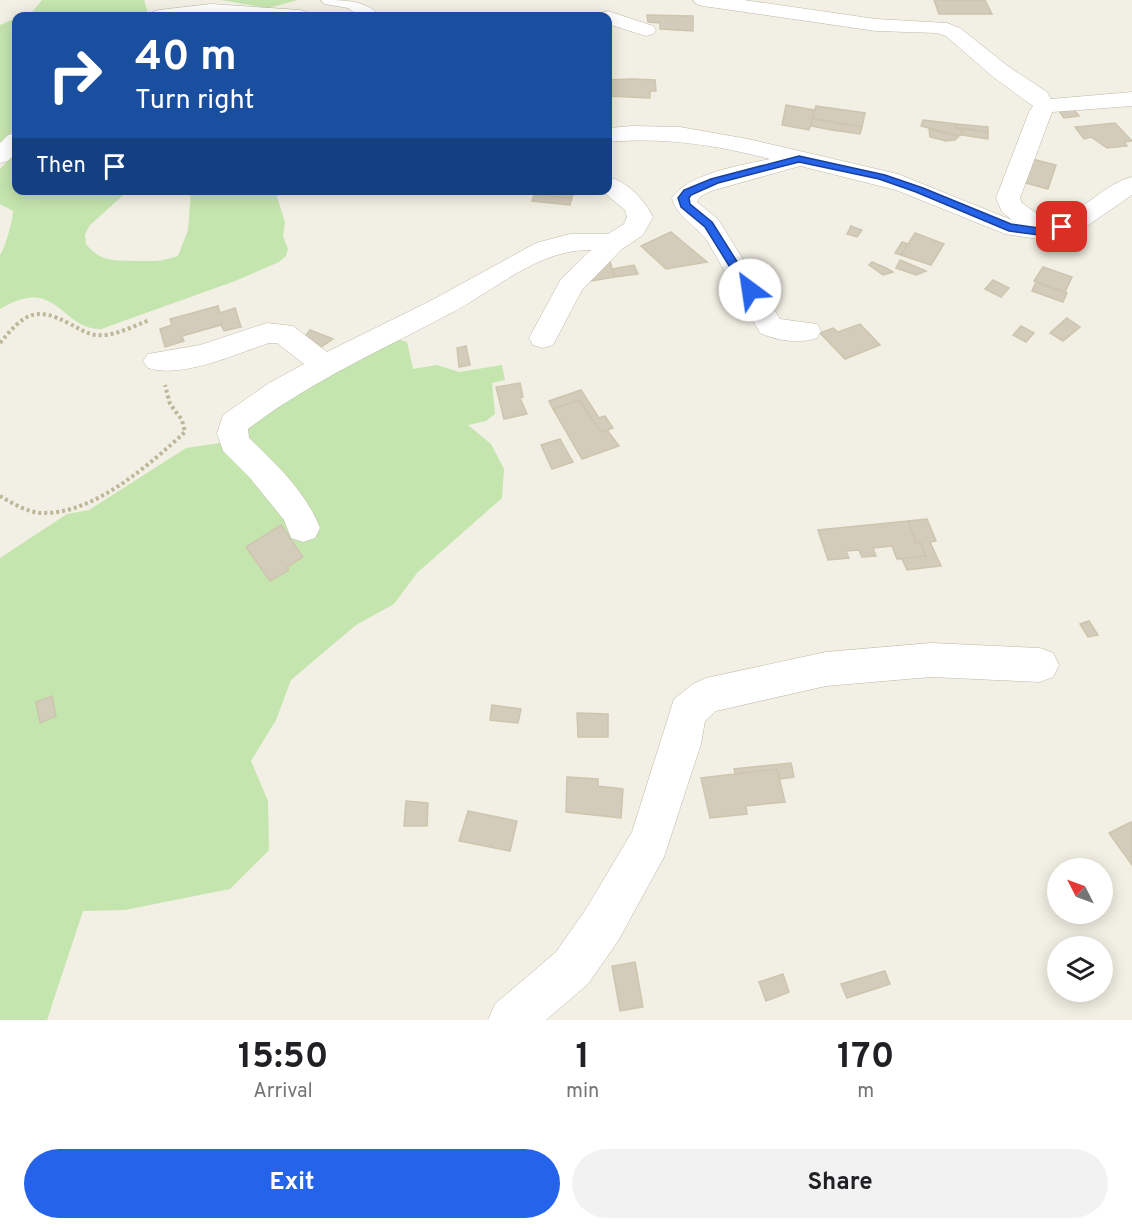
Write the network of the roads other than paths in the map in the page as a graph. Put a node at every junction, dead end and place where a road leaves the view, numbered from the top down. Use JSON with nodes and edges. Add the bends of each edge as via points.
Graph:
{"nodes":[{"id":1,"x":328,"y":0,"type":"edge"},
{"id":2,"x":619,"y":0,"type":"edge"},
{"id":3,"x":703,"y":0,"type":"edge"},
{"id":4,"x":194,"y":12,"type":"edge"},
{"id":5,"x":241,"y":12,"type":"edge"},
{"id":6,"x":311,"y":12,"type":"edge"},
{"id":7,"x":368,"y":12,"type":"edge"},
{"id":8,"x":603,"y":12,"type":"edge"},
{"id":9,"x":612,"y":19,"type":"edge"},
{"id":10,"x":646,"y":30,"type":"dead end"},
{"id":11,"x":1132,"y":99,"type":"edge"},
{"id":12,"x":1045,"y":106,"type":"junction"},
{"id":13,"x":618,"y":134,"type":"edge"},
{"id":14,"x":12,"y":144,"type":"edge"},
{"id":15,"x":0,"y":156,"type":"edge"},
{"id":16,"x":799,"y":159,"type":"junction"},
{"id":17,"x":1132,"y":184,"type":"edge"},
{"id":18,"x":612,"y":187,"type":"edge"},
{"id":19,"x":1047,"y":232,"type":"junction"},
{"id":20,"x":613,"y":243,"type":"junction"},
{"id":21,"x":807,"y":332,"type":"dead end"},
{"id":22,"x":543,"y":338,"type":"dead end"},
{"id":23,"x":158,"y":361,"type":"road end"},
{"id":24,"x":324,"y":366,"type":"junction"},
{"id":25,"x":303,"y":528,"type":"dead end"},
{"id":26,"x":1040,"y":665,"type":"dead end"},
{"id":27,"x":511,"y":1020,"type":"edge"}],
"edges":[{"from":1,"to":6,"type":"street","via":[[314,5]]},
{"from":1,"to":7,"type":"street","via":[[355,4]]},
{"from":2,"to":8,"type":"street","via":[[603,7]]},
{"from":3,"to":12,"type":"street","via":[[876,25],[940,27],[953,32],[1000,72],[1039,97]]},
{"from":4,"to":5,"type":"street"},
{"from":9,"to":10,"type":"street"},
{"from":11,"to":12,"type":"street"},
{"from":12,"to":19,"type":"street","via":[[1032,127],[1008,198],[1022,217]]},
{"from":13,"to":16,"type":"street","via":[[678,132]]},
{"from":14,"to":15,"type":"street"},
{"from":16,"to":19,"type":"street","via":[[882,177],[1009,227]]},
{"from":16,"to":21,"type":"street","via":[[715,181],[684,198],[685,205],[709,225],[720,241],[770,326],[781,331]]},
{"from":17,"to":19,"type":"street","via":[[1077,221]]},
{"from":18,"to":20,"type":"street","via":[[636,207],[640,217],[634,229]]},
{"from":20,"to":22,"type":"street","via":[[571,285]]},
{"from":20,"to":24,"type":"street","via":[[574,242],[546,249]]},
{"from":23,"to":24,"type":"street","via":[[202,355],[267,333],[283,333]]},
{"from":24,"to":25,"type":"street","via":[[255,407],[234,423],[232,434],[234,443],[298,514]]},
{"from":26,"to":27,"type":"street","via":[[931,660],[826,669],[706,696],[688,712],[649,842],[602,926],[572,968]]}]}
